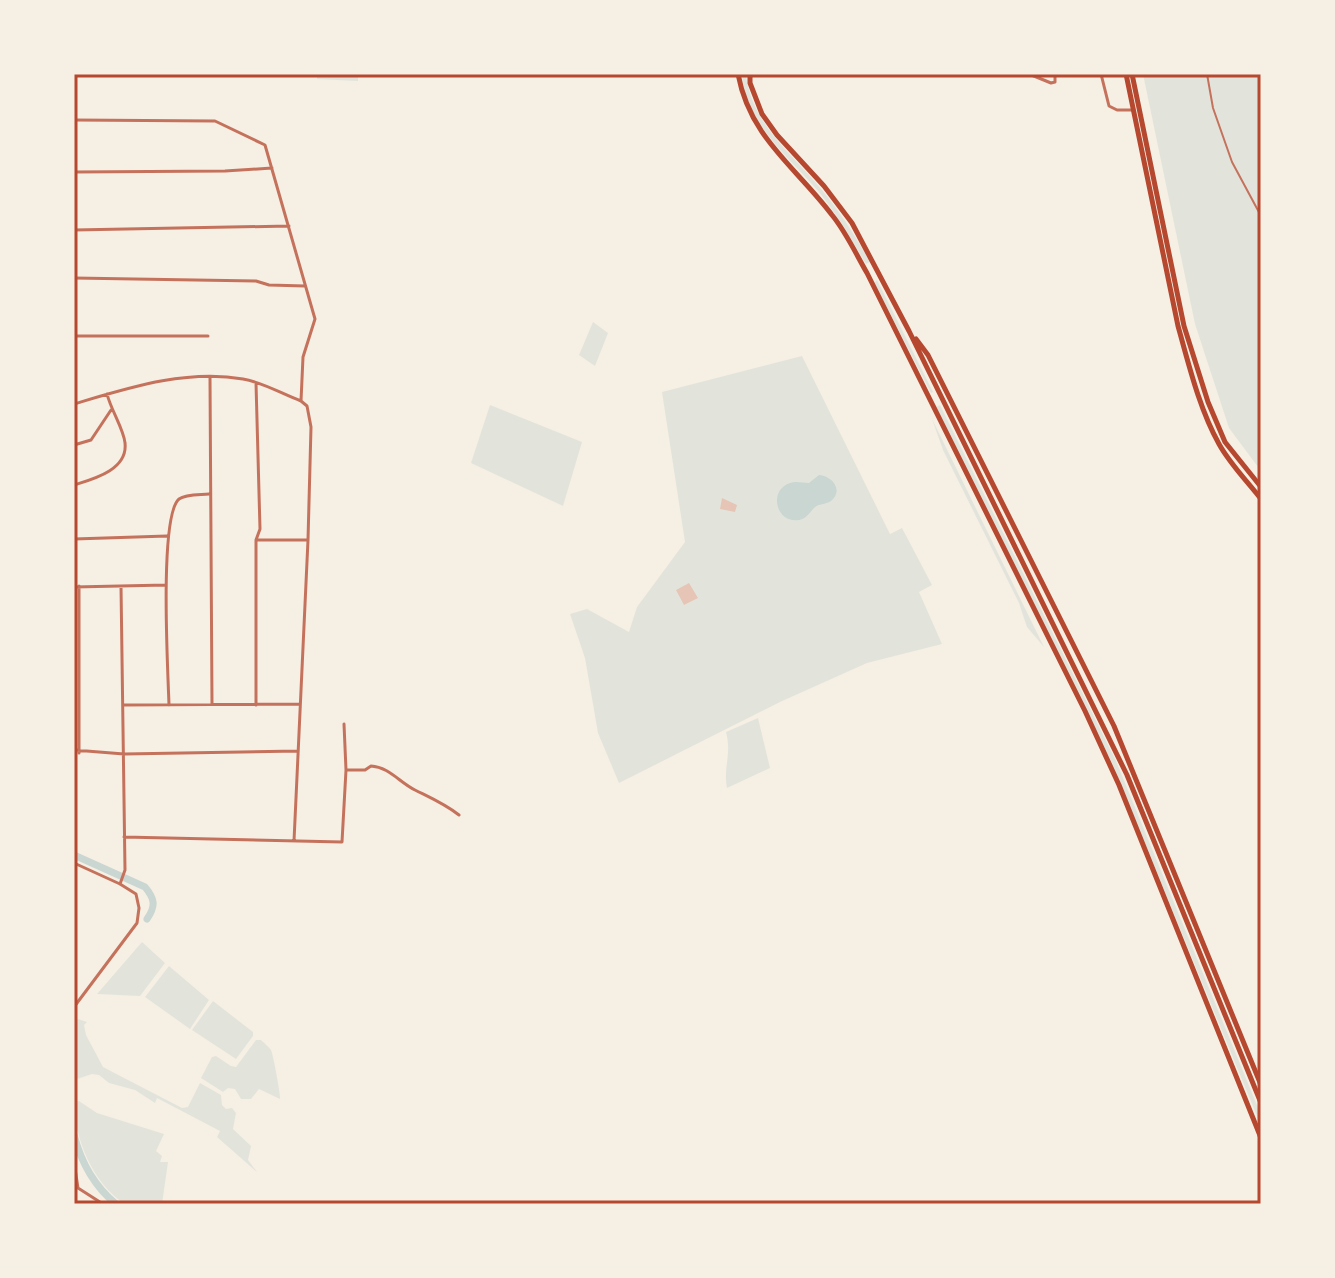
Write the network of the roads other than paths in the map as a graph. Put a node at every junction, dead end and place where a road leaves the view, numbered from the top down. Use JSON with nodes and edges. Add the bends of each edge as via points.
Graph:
{"nodes":[{"id":1,"x":738,"y":74,"type":"edge"},
{"id":2,"x":750,"y":74,"type":"edge"},
{"id":3,"x":1029,"y":74,"type":"edge"},
{"id":4,"x":1055,"y":74,"type":"edge"},
{"id":5,"x":1101,"y":74,"type":"edge"},
{"id":6,"x":1126,"y":74,"type":"edge"},
{"id":7,"x":1132,"y":74,"type":"edge"},
{"id":8,"x":1207,"y":74,"type":"edge"},
{"id":9,"x":1133,"y":110,"type":"junction"},
{"id":10,"x":74,"y":120,"type":"edge"},
{"id":11,"x":272,"y":168,"type":"junction"},
{"id":12,"x":74,"y":172,"type":"edge"},
{"id":13,"x":1261,"y":216,"type":"edge"},
{"id":14,"x":289,"y":226,"type":"junction"},
{"id":15,"x":74,"y":230,"type":"edge"},
{"id":16,"x":877,"y":267,"type":"junction"},
{"id":17,"x":867,"y":273,"type":"junction"},
{"id":18,"x":74,"y":278,"type":"edge"},
{"id":19,"x":305,"y":286,"type":"junction"},
{"id":20,"x":909,"y":331,"type":"junction"},
{"id":21,"x":74,"y":336,"type":"edge"},
{"id":22,"x":208,"y":336,"type":"dead end"},
{"id":23,"x":210,"y":378,"type":"junction"},
{"id":24,"x":256,"y":383,"type":"junction"},
{"id":25,"x":107,"y":394,"type":"junction"},
{"id":26,"x":943,"y":400,"type":"junction"},
{"id":27,"x":301,"y":401,"type":"junction"},
{"id":28,"x":74,"y":404,"type":"edge"},
{"id":29,"x":933,"y":405,"type":"junction"},
{"id":30,"x":111,"y":410,"type":"junction"},
{"id":31,"x":74,"y":445,"type":"edge"},
{"id":32,"x":74,"y":485,"type":"edge"},
{"id":33,"x":1261,"y":487,"type":"edge"},
{"id":34,"x":209,"y":494,"type":"junction"},
{"id":35,"x":1261,"y":499,"type":"edge"},
{"id":36,"x":167,"y":536,"type":"junction"},
{"id":37,"x":74,"y":539,"type":"edge"},
{"id":38,"x":256,"y":540,"type":"junction"},
{"id":39,"x":308,"y":540,"type":"junction"},
{"id":40,"x":167,"y":585,"type":"junction"},
{"id":41,"x":77,"y":586,"type":"edge"},
{"id":42,"x":121,"y":586,"type":"junction"},
{"id":43,"x":212,"y":704,"type":"junction"},
{"id":44,"x":300,"y":704,"type":"junction"},
{"id":45,"x":124,"y":705,"type":"junction"},
{"id":46,"x":169,"y":705,"type":"junction"},
{"id":47,"x":256,"y":705,"type":"junction"},
{"id":48,"x":344,"y":724,"type":"dead end"},
{"id":49,"x":299,"y":751,"type":"junction"},
{"id":50,"x":76,"y":752,"type":"edge"},
{"id":51,"x":124,"y":754,"type":"junction"},
{"id":52,"x":346,"y":770,"type":"junction"},
{"id":53,"x":459,"y":815,"type":"dead end"},
{"id":54,"x":124,"y":837,"type":"junction"},
{"id":55,"x":294,"y":841,"type":"junction"},
{"id":56,"x":74,"y":863,"type":"edge"},
{"id":57,"x":120,"y":884,"type":"junction"},
{"id":58,"x":74,"y":1007,"type":"edge"},
{"id":59,"x":1261,"y":1085,"type":"edge"},
{"id":60,"x":1261,"y":1103,"type":"edge"},
{"id":61,"x":1261,"y":1138,"type":"edge"},
{"id":62,"x":74,"y":1162,"type":"edge"},
{"id":63,"x":76,"y":1188,"type":"edge"},
{"id":64,"x":103,"y":1204,"type":"edge"}],
"edges":[{"from":1,"to":17,"type":"main road","via":[[746,106],[762,136],[835,217]]},
{"from":2,"to":16,"type":"main road","via":[[762,114],[839,204]]},
{"from":3,"to":4,"type":"street","via":[[1051,83]]},
{"from":5,"to":9,"type":"street","via":[[1109,106]]},
{"from":6,"to":9,"type":"main road"},
{"from":7,"to":33,"type":"main road","via":[[1184,326],[1225,442]]},
{"from":8,"to":13,"type":"street","via":[[1232,162]]},
{"from":9,"to":35,"type":"main road","via":[[1189,367],[1219,444]]},
{"from":10,"to":11,"type":"street","via":[[215,121],[265,145]]},
{"from":11,"to":12,"type":"street"},
{"from":11,"to":14,"type":"street"},
{"from":14,"to":15,"type":"street"},
{"from":14,"to":19,"type":"street"},
{"from":16,"to":17,"type":"main road"},
{"from":16,"to":20,"type":"main road"},
{"from":17,"to":29,"type":"main road"},
{"from":18,"to":19,"type":"street"},
{"from":19,"to":27,"type":"street","via":[[315,325],[303,357]]},
{"from":20,"to":26,"type":"main road"},
{"from":20,"to":59,"type":"main road","via":[[928,355],[1114,726]]},
{"from":21,"to":22,"type":"street"},
{"from":23,"to":24,"type":"street"},
{"from":23,"to":25,"type":"street","via":[[145,383]]},
{"from":23,"to":34,"type":"street"},
{"from":24,"to":27,"type":"street"},
{"from":24,"to":38,"type":"street"},
{"from":25,"to":28,"type":"street"},
{"from":25,"to":30,"type":"street"},
{"from":26,"to":29,"type":"main road"},
{"from":26,"to":60,"type":"main road","via":[[1127,775]]},
{"from":27,"to":39,"type":"street","via":[[311,427]]},
{"from":29,"to":61,"type":"main road","via":[[1119,785]]},
{"from":30,"to":31,"type":"street","via":[[91,440]]},
{"from":30,"to":32,"type":"street","via":[[125,442],[124,453],[102,476]]},
{"from":34,"to":36,"type":"street","via":[[176,502]]},
{"from":34,"to":43,"type":"street"},
{"from":36,"to":37,"type":"street"},
{"from":36,"to":40,"type":"street"},
{"from":38,"to":39,"type":"street"},
{"from":38,"to":47,"type":"street"},
{"from":39,"to":44,"type":"street"},
{"from":40,"to":42,"type":"street"},
{"from":40,"to":46,"type":"street"},
{"from":41,"to":42,"type":"street"},
{"from":41,"to":50,"type":"street"},
{"from":42,"to":45,"type":"street"},
{"from":43,"to":46,"type":"street"},
{"from":43,"to":47,"type":"street"},
{"from":44,"to":47,"type":"street"},
{"from":44,"to":49,"type":"street"},
{"from":45,"to":46,"type":"street"},
{"from":45,"to":51,"type":"street"},
{"from":48,"to":52,"type":"street"},
{"from":49,"to":51,"type":"street"},
{"from":49,"to":55,"type":"street"},
{"from":50,"to":51,"type":"street"},
{"from":51,"to":54,"type":"street"},
{"from":52,"to":53,"type":"street","via":[[382,766]]},
{"from":52,"to":55,"type":"street","via":[[342,842]]},
{"from":54,"to":55,"type":"street"},
{"from":54,"to":57,"type":"street"},
{"from":56,"to":57,"type":"street"},
{"from":57,"to":58,"type":"street","via":[[136,894],[137,923]]},
{"from":62,"to":63,"type":"street"},
{"from":63,"to":64,"type":"street"}]}
